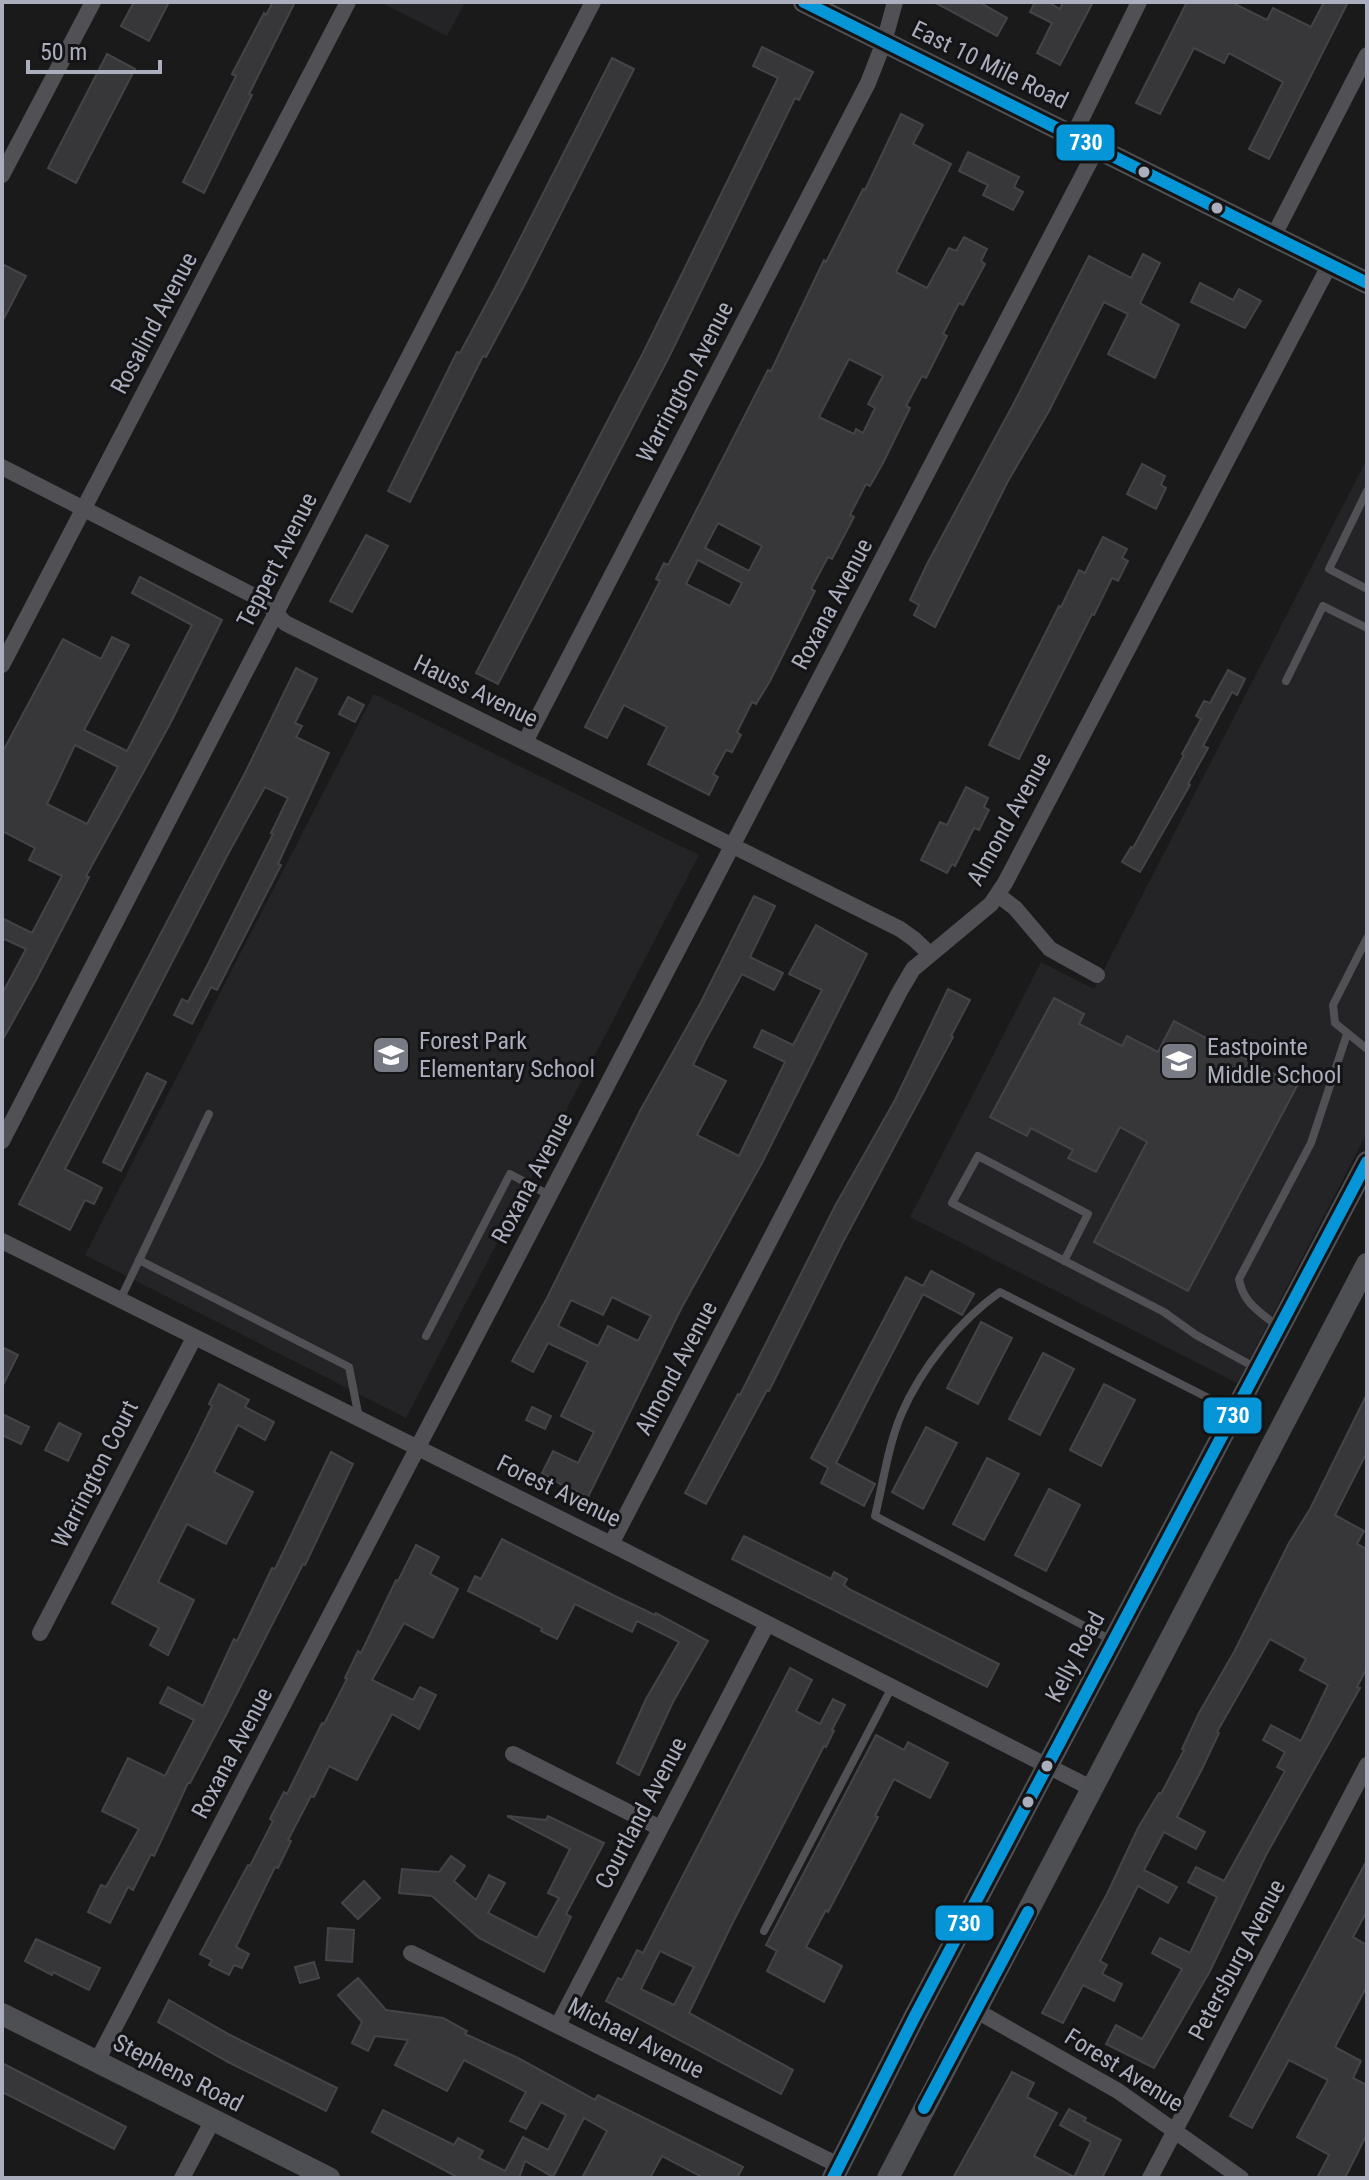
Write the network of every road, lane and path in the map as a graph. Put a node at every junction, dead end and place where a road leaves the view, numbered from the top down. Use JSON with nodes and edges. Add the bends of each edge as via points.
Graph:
{"nodes":[{"id":1,"x":93,"y":2,"type":"edge"},
{"id":2,"x":348,"y":2,"type":"edge"},
{"id":3,"x":593,"y":2,"type":"edge"},
{"id":4,"x":804,"y":2,"type":"edge"},
{"id":5,"x":895,"y":2,"type":"edge"},
{"id":6,"x":1139,"y":2,"type":"edge"},
{"id":7,"x":884,"y":42,"type":"junction"},
{"id":8,"x":1367,"y":55,"type":"edge"},
{"id":9,"x":1073,"y":136,"type":"junction"},
{"id":10,"x":1097,"y":148,"type":"junction"},
{"id":11,"x":2,"y":175,"type":"edge"},
{"id":12,"x":1273,"y":237,"type":"junction"},
{"id":13,"x":1330,"y":264,"type":"junction"},
{"id":14,"x":1367,"y":283,"type":"edge"},
{"id":15,"x":2,"y":467,"type":"edge"},
{"id":16,"x":1367,"y":491,"type":"edge"},
{"id":17,"x":83,"y":510,"type":"junction"},
{"id":18,"x":1367,"y":589,"type":"edge"},
{"id":19,"x":277,"y":613,"type":"junction"},
{"id":20,"x":1367,"y":628,"type":"edge"},
{"id":21,"x":2,"y":665,"type":"edge"},
{"id":22,"x":1286,"y":681,"type":"dead end"},
{"id":23,"x":525,"y":742,"type":"junction"},
{"id":24,"x":733,"y":845,"type":"junction"},
{"id":25,"x":998,"y":895,"type":"junction"},
{"id":26,"x":1367,"y":938,"type":"edge"},
{"id":27,"x":930,"y":954,"type":"junction"},
{"id":28,"x":1097,"y":975,"type":"dead end"},
{"id":29,"x":1347,"y":1034,"type":"junction"},
{"id":30,"x":1367,"y":1049,"type":"edge"},
{"id":31,"x":209,"y":1114,"type":"dead end"},
{"id":32,"x":2,"y":1141,"type":"edge"},
{"id":33,"x":1367,"y":1162,"type":"edge"},
{"id":34,"x":550,"y":1195,"type":"junction"},
{"id":35,"x":2,"y":1241,"type":"edge"},
{"id":36,"x":139,"y":1260,"type":"junction"},
{"id":37,"x":1064,"y":1261,"type":"junction"},
{"id":38,"x":1367,"y":1264,"type":"edge"},
{"id":39,"x":119,"y":1301,"type":"junction"},
{"id":40,"x":1280,"y":1329,"type":"junction"},
{"id":41,"x":426,"y":1336,"type":"dead end"},
{"id":42,"x":194,"y":1338,"type":"junction"},
{"id":43,"x":1259,"y":1369,"type":"junction"},
{"id":44,"x":1236,"y":1413,"type":"junction"},
{"id":45,"x":359,"y":1419,"type":"junction"},
{"id":46,"x":418,"y":1448,"type":"junction"},
{"id":47,"x":611,"y":1544,"type":"junction"},
{"id":48,"x":767,"y":1624,"type":"junction"},
{"id":49,"x":40,"y":1633,"type":"dead end"},
{"id":50,"x":1113,"y":1641,"type":"junction"},
{"id":51,"x":892,"y":1686,"type":"junction"},
{"id":52,"x":513,"y":1754,"type":"dead end"},
{"id":53,"x":1048,"y":1765,"type":"junction"},
{"id":54,"x":1367,"y":1765,"type":"edge"},
{"id":55,"x":1091,"y":1788,"type":"junction"},
{"id":56,"x":660,"y":1828,"type":"junction"},
{"id":57,"x":764,"y":1931,"type":"dead end"},
{"id":58,"x":411,"y":1953,"type":"dead end"},
{"id":59,"x":977,"y":2011,"type":"junction"},
{"id":60,"x":2,"y":2014,"type":"edge"},
{"id":61,"x":558,"y":2025,"type":"junction"},
{"id":62,"x":97,"y":2061,"type":"junction"},
{"id":63,"x":213,"y":2120,"type":"junction"},
{"id":64,"x":1175,"y":2130,"type":"junction"},
{"id":65,"x":836,"y":2172,"type":"edge"},
{"id":66,"x":182,"y":2178,"type":"edge"},
{"id":67,"x":329,"y":2178,"type":"edge"},
{"id":68,"x":888,"y":2178,"type":"edge"},
{"id":69,"x":1150,"y":2178,"type":"edge"},
{"id":70,"x":1241,"y":2178,"type":"edge"}],
"edges":[{"from":1,"to":11,"type":"street"},
{"from":2,"to":17,"type":"street","name":"Rosalind Avenue"},
{"from":3,"to":19,"type":"street","name":"Teppert Avenue"},
{"from":4,"to":7,"type":"street","name":"East 10 Mile Road"},
{"from":5,"to":7,"type":"street","name":"Warrington Avenue"},
{"from":6,"to":9,"type":"street"},
{"from":7,"to":9,"type":"street","name":"East 10 Mile Road"},
{"from":7,"to":23,"type":"street","name":"Warrington Avenue","via":[[868,83]]},
{"from":8,"to":12,"type":"street"},
{"from":9,"to":10,"type":"street","name":"East 10 Mile Road"},
{"from":10,"to":12,"type":"street","name":"East 10 Mile Road"},
{"from":10,"to":24,"type":"street","name":"Roxana Avenue"},
{"from":12,"to":13,"type":"street","name":"East 10 Mile Road"},
{"from":13,"to":14,"type":"street","name":"East 10 Mile Road"},
{"from":13,"to":25,"type":"street","name":"Almond Avenue"},
{"from":15,"to":17,"type":"street","name":"Hauss Avenue"},
{"from":16,"to":18,"type":"lane","via":[[1329,569]]},
{"from":17,"to":19,"type":"street","name":"Hauss Avenue","via":[[266,602]]},
{"from":17,"to":21,"type":"street","name":"Rosalind Avenue"},
{"from":19,"to":23,"type":"street","name":"Hauss Avenue","via":[[285,623]]},
{"from":19,"to":32,"type":"street","name":"Teppert Avenue"},
{"from":20,"to":22,"type":"lane","via":[[1323,606]]},
{"from":23,"to":24,"type":"street","name":"Hauss Avenue"},
{"from":24,"to":27,"type":"street","name":"Hauss Avenue","via":[[908,934]]},
{"from":24,"to":34,"type":"street","name":"Roxana Avenue"},
{"from":25,"to":27,"type":"street","name":"Almond Avenue"},
{"from":25,"to":28,"type":"street","via":[[1050,949]]},
{"from":26,"to":29,"type":"lane","via":[[1333,1005],[1335,1023]]},
{"from":27,"to":47,"type":"street","name":"Almond Avenue","via":[[900,991]]},
{"from":29,"to":30,"type":"lane"},
{"from":29,"to":40,"type":"lane","via":[[1311,1143],[1239,1279],[1247,1301]]},
{"from":31,"to":36,"type":"lane"},
{"from":33,"to":40,"type":"street","name":"Kelly Road"},
{"from":34,"to":41,"type":"lane","via":[[510,1174]]},
{"from":34,"to":46,"type":"street","name":"Roxana Avenue"},
{"from":35,"to":39,"type":"street","name":"Forest Avenue"},
{"from":36,"to":39,"type":"lane"},
{"from":36,"to":45,"type":"lane","via":[[349,1367]]},
{"from":37,"to":37,"type":"lane","via":[[952,1203],[978,1156],[1088,1214]]},
{"from":37,"to":43,"type":"lane"},
{"from":38,"to":55,"type":"street"},
{"from":39,"to":42,"type":"street","name":"Forest Avenue"},
{"from":40,"to":43,"type":"street","name":"Kelly Road"},
{"from":42,"to":45,"type":"street","name":"Forest Avenue"},
{"from":42,"to":49,"type":"street","name":"Warrington Court"},
{"from":43,"to":44,"type":"street","name":"Kelly Road"},
{"from":44,"to":50,"type":"street","name":"Kelly Road"},
{"from":44,"to":50,"type":"lane","via":[[1000,1292],[978,1308],[922,1373],[900,1417],[875,1516]]},
{"from":45,"to":46,"type":"street","name":"Forest Avenue"},
{"from":46,"to":47,"type":"street","name":"Forest Avenue"},
{"from":46,"to":62,"type":"street","name":"Roxana Avenue"},
{"from":47,"to":48,"type":"street","name":"Forest Avenue"},
{"from":48,"to":51,"type":"street","name":"Forest Avenue"},
{"from":48,"to":56,"type":"street","name":"Courtland Avenue"},
{"from":50,"to":53,"type":"street","name":"Kelly Road"},
{"from":51,"to":53,"type":"street","name":"Forest Avenue"},
{"from":51,"to":57,"type":"lane"},
{"from":52,"to":56,"type":"street"},
{"from":53,"to":55,"type":"street","name":"Forest Avenue"},
{"from":53,"to":65,"type":"street","name":"Kelly Road"},
{"from":54,"to":64,"type":"street","name":"Petersburg Avenue"},
{"from":55,"to":59,"type":"street"},
{"from":56,"to":61,"type":"street","name":"Courtland Avenue"},
{"from":58,"to":61,"type":"street","name":"Michael Avenue"},
{"from":59,"to":64,"type":"street","name":"Forest Avenue"},
{"from":59,"to":68,"type":"street"},
{"from":60,"to":62,"type":"street","name":"Stephens Road"},
{"from":61,"to":65,"type":"street","name":"Michael Avenue"},
{"from":62,"to":63,"type":"street","name":"Stephens Road"},
{"from":63,"to":66,"type":"street"},
{"from":63,"to":67,"type":"street","name":"Stephens Road"},
{"from":64,"to":69,"type":"street","name":"Petersburg Avenue"},
{"from":64,"to":70,"type":"street","name":"Forest Avenue"}]}
